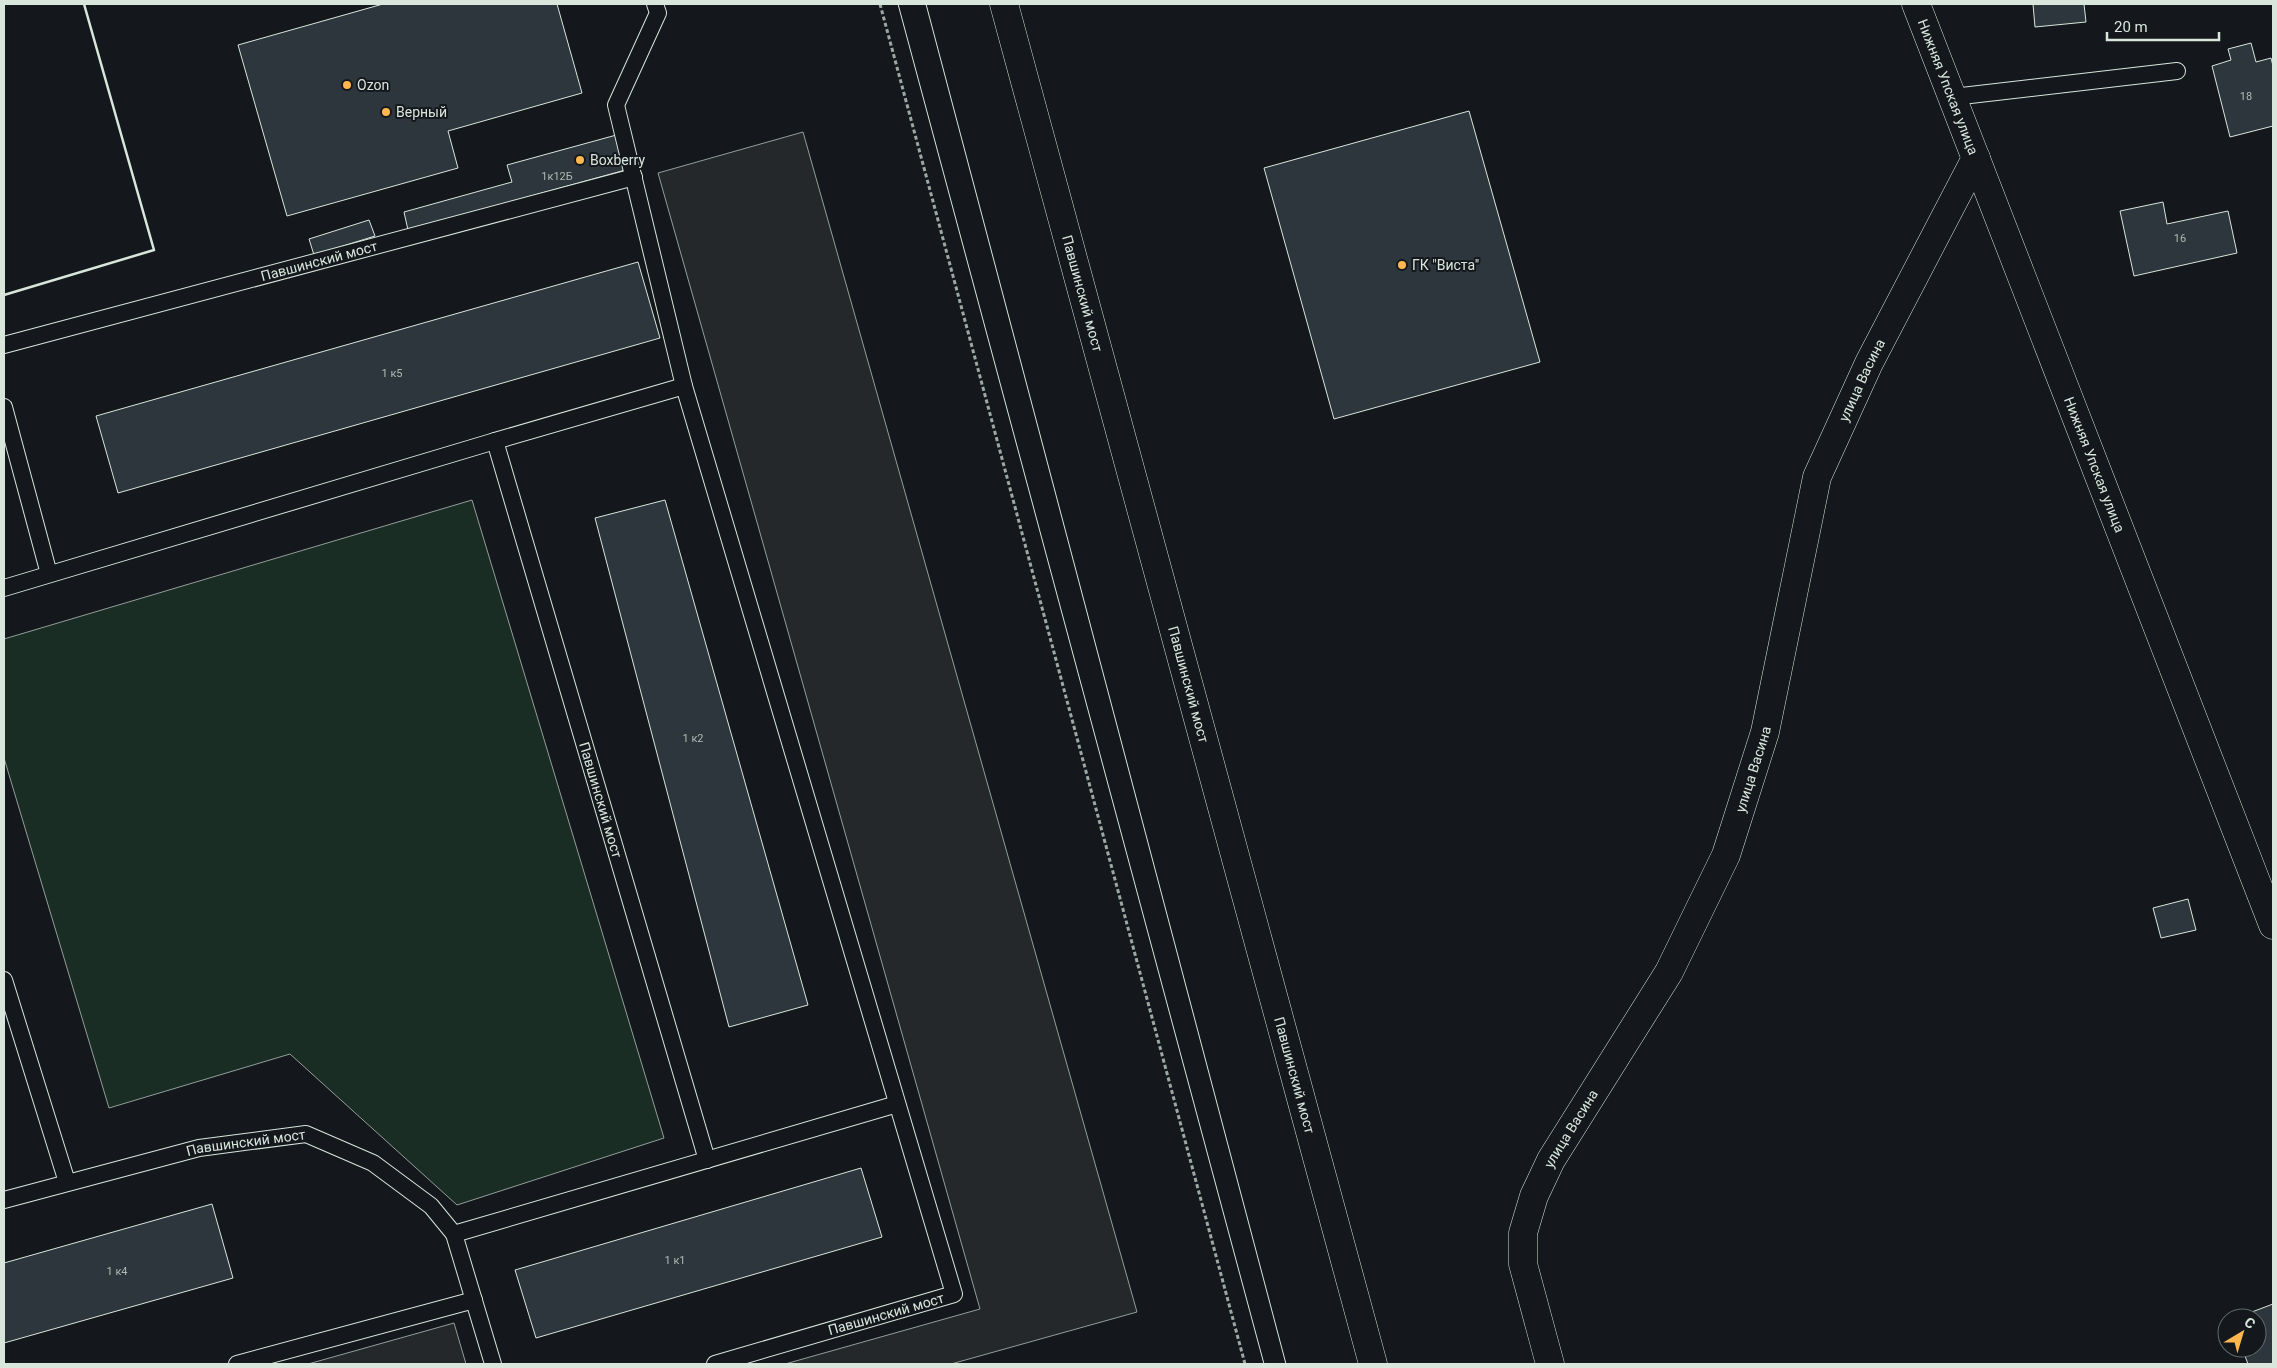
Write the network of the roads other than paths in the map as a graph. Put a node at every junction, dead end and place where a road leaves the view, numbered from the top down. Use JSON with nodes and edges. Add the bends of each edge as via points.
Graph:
{"nodes":[{"id":1,"x":655,"y":4,"type":"edge"},
{"id":2,"x":1004,"y":4,"type":"edge"},
{"id":3,"x":1916,"y":4,"type":"edge"},
{"id":4,"x":2177,"y":70,"type":"dead end"},
{"id":5,"x":1953,"y":97,"type":"junction"},
{"id":6,"x":1976,"y":158,"type":"junction"},
{"id":7,"x":634,"y":177,"type":"junction"},
{"id":8,"x":4,"y":345,"type":"edge"},
{"id":9,"x":684,"y":386,"type":"junction"},
{"id":10,"x":4,"y":407,"type":"edge"},
{"id":11,"x":495,"y":441,"type":"junction"},
{"id":12,"x":49,"y":574,"type":"junction"},
{"id":13,"x":4,"y":588,"type":"edge"},
{"id":14,"x":2273,"y":925,"type":"edge"},
{"id":15,"x":4,"y":980,"type":"edge"},
{"id":16,"x":897,"y":1104,"type":"junction"},
{"id":17,"x":707,"y":1160,"type":"junction"},
{"id":18,"x":67,"y":1182,"type":"junction"},
{"id":19,"x":4,"y":1200,"type":"edge"},
{"id":20,"x":454,"y":1234,"type":"junction"},
{"id":21,"x":474,"y":1300,"type":"junction"},
{"id":22,"x":237,"y":1364,"type":"edge"},
{"id":23,"x":493,"y":1364,"type":"edge"},
{"id":24,"x":715,"y":1364,"type":"edge"},
{"id":25,"x":1373,"y":1364,"type":"edge"},
{"id":26,"x":1550,"y":1364,"type":"edge"}],
"edges":[{"from":1,"to":7,"type":"lane","name":"Павшинский мост","via":[[658,13],[616,104]]},
{"from":2,"to":25,"type":"street","name":"Павшинский мост"},
{"from":3,"to":5,"type":"street","name":"Нижняя Упская улица"},
{"from":4,"to":5,"type":"lane"},
{"from":5,"to":6,"type":"street","name":"Нижняя Упская улица"},
{"from":6,"to":14,"type":"street","name":"Нижняя Упская улица"},
{"from":6,"to":26,"type":"street","name":"улица Васина","via":[[1869,363],[1817,477],[1765,732],[1726,855],[1668,972],[1551,1160],[1534,1196],[1523,1233],[1523,1264]]},
{"from":7,"to":8,"type":"lane","name":"Павшинский мост"},
{"from":7,"to":9,"type":"lane","name":"Павшинский мост"},
{"from":9,"to":11,"type":"lane"},
{"from":9,"to":16,"type":"lane","name":"Павшинский мост"},
{"from":10,"to":12,"type":"lane"},
{"from":11,"to":12,"type":"lane"},
{"from":11,"to":17,"type":"lane","name":"Павшинский мост"},
{"from":12,"to":13,"type":"lane"},
{"from":15,"to":18,"type":"lane"},
{"from":16,"to":17,"type":"lane"},
{"from":16,"to":24,"type":"lane","name":"Павшинский мост","via":[[954,1294]]},
{"from":17,"to":20,"type":"lane"},
{"from":18,"to":19,"type":"lane","name":"Павшинский мост"},
{"from":18,"to":20,"type":"lane","name":"Павшинский мост","via":[[199,1148],[306,1134],[373,1163],[431,1206]]},
{"from":20,"to":21,"type":"lane","name":"Павшинский мост"},
{"from":21,"to":22,"type":"lane"},
{"from":21,"to":23,"type":"lane","name":"Павшинский мост"}]}
